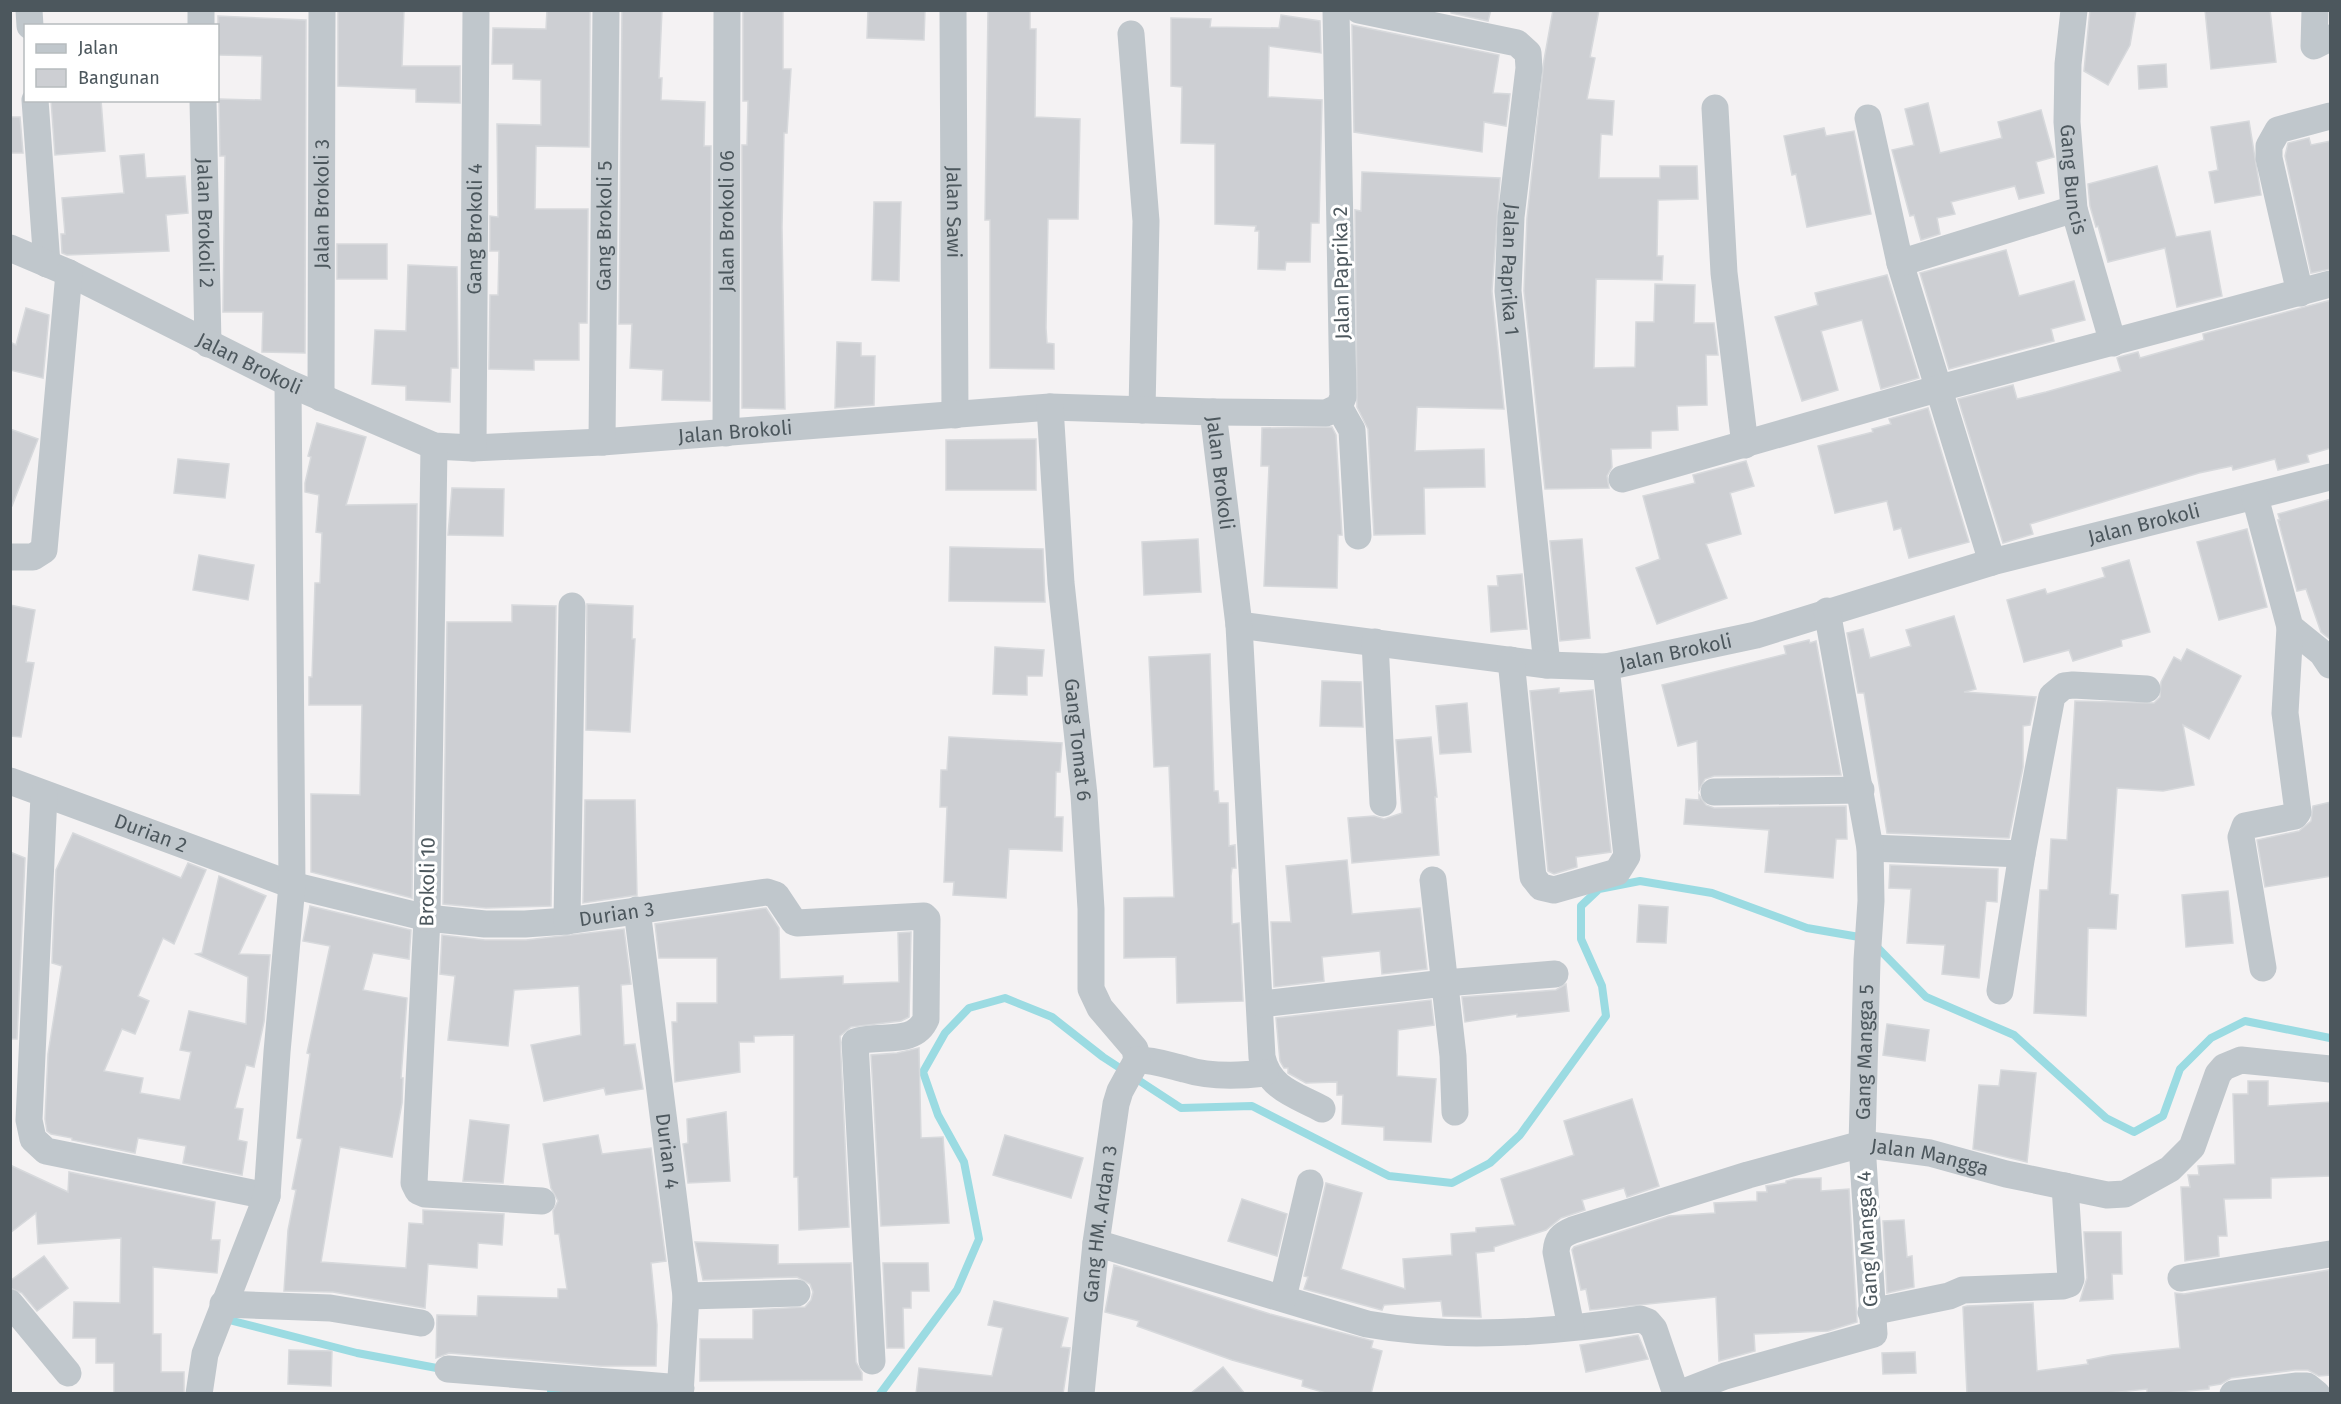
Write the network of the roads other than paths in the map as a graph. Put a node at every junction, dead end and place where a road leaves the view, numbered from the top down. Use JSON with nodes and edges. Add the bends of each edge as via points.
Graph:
{"nodes":[{"id":1,"x":322,"y":10,"type":"edge"},
{"id":2,"x":476,"y":10,"type":"edge"},
{"id":3,"x":606,"y":10,"type":"edge"},
{"id":4,"x":727,"y":10,"type":"edge"},
{"id":5,"x":953,"y":10,"type":"edge"},
{"id":6,"x":1336,"y":10,"type":"edge"},
{"id":7,"x":1359,"y":10,"type":"edge"},
{"id":8,"x":2074,"y":10,"type":"edge"},
{"id":9,"x":2315,"y":10,"type":"edge"},
{"id":10,"x":1131,"y":34,"type":"dead end"},
{"id":11,"x":2331,"y":38,"type":"edge"},
{"id":12,"x":35,"y":102,"type":"edge"},
{"id":13,"x":203,"y":102,"type":"edge"},
{"id":14,"x":1715,"y":108,"type":"dead end"},
{"id":15,"x":2331,"y":116,"type":"edge"},
{"id":16,"x":1868,"y":118,"type":"dead end"},
{"id":17,"x":2074,"y":208,"type":"junction"},
{"id":18,"x":10,"y":248,"type":"edge"},
{"id":19,"x":1900,"y":263,"type":"junction"},
{"id":20,"x":58,"y":269,"type":"junction"},
{"id":21,"x":2330,"y":285,"type":"edge"},
{"id":22,"x":2300,"y":293,"type":"junction"},
{"id":23,"x":2114,"y":343,"type":"junction"},
{"id":24,"x":208,"y":345,"type":"junction"},
{"id":25,"x":288,"y":383,"type":"junction"},
{"id":26,"x":1940,"y":388,"type":"junction"},
{"id":27,"x":321,"y":398,"type":"junction"},
{"id":28,"x":1050,"y":407,"type":"junction"},
{"id":29,"x":1339,"y":407,"type":"junction"},
{"id":30,"x":1142,"y":410,"type":"junction"},
{"id":31,"x":1213,"y":412,"type":"junction"},
{"id":32,"x":955,"y":415,"type":"junction"},
{"id":33,"x":726,"y":433,"type":"junction"},
{"id":34,"x":602,"y":442,"type":"junction"},
{"id":35,"x":1745,"y":445,"type":"junction"},
{"id":36,"x":434,"y":446,"type":"junction"},
{"id":37,"x":473,"y":448,"type":"junction"},
{"id":38,"x":2331,"y":477,"type":"edge"},
{"id":39,"x":1623,"y":479,"type":"dead end"},
{"id":40,"x":2255,"y":497,"type":"junction"},
{"id":41,"x":1358,"y":536,"type":"dead end"},
{"id":42,"x":10,"y":557,"type":"edge"},
{"id":43,"x":1992,"y":562,"type":"junction"},
{"id":44,"x":572,"y":606,"type":"dead end"},
{"id":45,"x":1827,"y":611,"type":"junction"},
{"id":46,"x":1239,"y":626,"type":"junction"},
{"id":47,"x":2290,"y":627,"type":"junction"},
{"id":48,"x":1375,"y":642,"type":"junction"},
{"id":49,"x":1511,"y":660,"type":"junction"},
{"id":50,"x":1547,"y":665,"type":"junction"},
{"id":51,"x":2331,"y":665,"type":"edge"},
{"id":52,"x":1606,"y":667,"type":"junction"},
{"id":53,"x":2147,"y":689,"type":"dead end"},
{"id":54,"x":10,"y":781,"type":"edge"},
{"id":55,"x":1861,"y":790,"type":"junction"},
{"id":56,"x":1714,"y":792,"type":"dead end"},
{"id":57,"x":44,"y":795,"type":"junction"},
{"id":58,"x":1383,"y":803,"type":"dead end"},
{"id":59,"x":1870,"y":848,"type":"junction"},
{"id":60,"x":2022,"y":854,"type":"junction"},
{"id":61,"x":1433,"y":880,"type":"dead end"},
{"id":62,"x":292,"y":885,"type":"junction"},
{"id":63,"x":637,"y":910,"type":"junction"},
{"id":64,"x":427,"y":918,"type":"junction"},
{"id":65,"x":567,"y":921,"type":"junction"},
{"id":66,"x":2263,"y":968,"type":"dead end"},
{"id":67,"x":1556,"y":974,"type":"dead end"},
{"id":68,"x":1445,"y":983,"type":"junction"},
{"id":69,"x":2000,"y":991,"type":"dead end"},
{"id":70,"x":1261,"y":1004,"type":"junction"},
{"id":71,"x":21,"y":1042,"type":"edge"},
{"id":72,"x":1132,"y":1069,"type":"junction"},
{"id":73,"x":2331,"y":1069,"type":"edge"},
{"id":74,"x":1266,"y":1073,"type":"junction"},
{"id":75,"x":1322,"y":1109,"type":"dead end"},
{"id":76,"x":1455,"y":1113,"type":"dead end"},
{"id":77,"x":20,"y":1127,"type":"edge"},
{"id":78,"x":1862,"y":1144,"type":"junction"},
{"id":79,"x":1310,"y":1183,"type":"dead end"},
{"id":80,"x":2065,"y":1186,"type":"junction"},
{"id":81,"x":267,"y":1196,"type":"junction"},
{"id":82,"x":542,"y":1201,"type":"dead end"},
{"id":83,"x":1096,"y":1243,"type":"junction"},
{"id":84,"x":2331,"y":1254,"type":"edge"},
{"id":85,"x":2181,"y":1278,"type":"dead end"},
{"id":86,"x":797,"y":1293,"type":"dead end"},
{"id":87,"x":686,"y":1296,"type":"junction"},
{"id":88,"x":1283,"y":1298,"type":"junction"},
{"id":89,"x":10,"y":1304,"type":"edge"},
{"id":90,"x":223,"y":1304,"type":"junction"},
{"id":91,"x":421,"y":1323,"type":"dead end"},
{"id":92,"x":1872,"y":1323,"type":"junction"},
{"id":93,"x":1571,"y":1327,"type":"junction"},
{"id":94,"x":872,"y":1362,"type":"dead end"},
{"id":95,"x":448,"y":1369,"type":"dead end"},
{"id":96,"x":68,"y":1373,"type":"dead end"},
{"id":97,"x":681,"y":1391,"type":"edge"},
{"id":98,"x":199,"y":1392,"type":"edge"},
{"id":99,"x":1081,"y":1394,"type":"edge"},
{"id":100,"x":2233,"y":1394,"type":"edge"},
{"id":101,"x":2317,"y":1394,"type":"edge"}],
"edges":[{"from":1,"to":27,"type":"street","name":"Jalan Brokoli 3"},
{"from":2,"to":37,"type":"street","name":"Gang Brokoli 4"},
{"from":3,"to":34,"type":"street","name":"Gang Brokoli 5"},
{"from":4,"to":33,"type":"street","name":"Jalan Brokoli 06"},
{"from":5,"to":32,"type":"street","name":"Jalan Sawi"},
{"from":6,"to":29,"type":"street","name":"Jalan Paprika 2","via":[[1343,396]]},
{"from":7,"to":50,"type":"street","name":"Jalan Paprika 1","via":[[1517,42],[1528,53],[1530,68],[1508,251],[1508,291]]},
{"from":8,"to":17,"type":"street","name":"Gang Buncis","via":[[2067,122]]},
{"from":9,"to":11,"type":"street","via":[[2314,46]]},
{"from":10,"to":30,"type":"street","via":[[1146,221]]},
{"from":12,"to":20,"type":"street"},
{"from":13,"to":24,"type":"street","name":"Jalan Brokoli 2"},
{"from":14,"to":35,"type":"street","via":[[1724,273]]},
{"from":15,"to":22,"type":"street","via":[[2278,130],[2269,146],[2268,158]]},
{"from":16,"to":19,"type":"street"},
{"from":17,"to":19,"type":"street"},
{"from":17,"to":23,"type":"street","name":"Gang Buncis"},
{"from":18,"to":20,"type":"street","name":"Jalan Brokoli"},
{"from":19,"to":26,"type":"street"},
{"from":20,"to":24,"type":"street","name":"Jalan Brokoli"},
{"from":20,"to":42,"type":"street","via":[[44,550],[33,557]]},
{"from":21,"to":22,"type":"street"},
{"from":22,"to":23,"type":"street"},
{"from":23,"to":26,"type":"street"},
{"from":24,"to":25,"type":"street","name":"Jalan Brokoli"},
{"from":25,"to":27,"type":"street","name":"Jalan Brokoli"},
{"from":25,"to":62,"type":"street"},
{"from":26,"to":35,"type":"street"},
{"from":26,"to":43,"type":"street"},
{"from":27,"to":36,"type":"street","name":"Jalan Brokoli"},
{"from":28,"to":30,"type":"street","name":"Jalan Brokoli"},
{"from":28,"to":32,"type":"street","name":"Jalan Brokoli"},
{"from":28,"to":72,"type":"street","name":"Gang Tomat 6","via":[[1061,583],[1084,795],[1091,989],[1100,1008],[1136,1049]]},
{"from":29,"to":31,"type":"street","via":[[1326,413]]},
{"from":29,"to":41,"type":"street","via":[[1352,430]]},
{"from":30,"to":31,"type":"street","name":"Jalan Brokoli"},
{"from":31,"to":46,"type":"street","name":"Jalan Brokoli"},
{"from":32,"to":33,"type":"street","name":"Jalan Brokoli"},
{"from":33,"to":34,"type":"street","name":"Jalan Brokoli"},
{"from":34,"to":37,"type":"street","name":"Jalan Brokoli"},
{"from":35,"to":39,"type":"street"},
{"from":36,"to":37,"type":"street","name":"Jalan Brokoli"},
{"from":36,"to":64,"type":"street","name":"Brokoli 10"},
{"from":38,"to":40,"type":"street","name":"Jalan Brokoli"},
{"from":40,"to":43,"type":"street","name":"Jalan Brokoli"},
{"from":40,"to":47,"type":"street"},
{"from":43,"to":45,"type":"street","name":"Jalan Brokoli"},
{"from":44,"to":65,"type":"street"},
{"from":45,"to":52,"type":"street","name":"Jalan Brokoli","via":[[1756,634]]},
{"from":45,"to":55,"type":"street","name":"Gang Mangga 5"},
{"from":46,"to":48,"type":"street","name":"Jalan Brokoli"},
{"from":46,"to":70,"type":"street"},
{"from":47,"to":51,"type":"street"},
{"from":47,"to":66,"type":"street","via":[[2285,713],[2298,812],[2295,816],[2245,826],[2241,837]]},
{"from":48,"to":49,"type":"street","name":"Jalan Brokoli"},
{"from":48,"to":58,"type":"street"},
{"from":49,"to":50,"type":"street","name":"Jalan Brokoli"},
{"from":49,"to":52,"type":"street","via":[[1533,877],[1541,887],[1554,890],[1617,872],[1627,856]]},
{"from":50,"to":52,"type":"street","name":"Jalan Brokoli"},
{"from":53,"to":60,"type":"street","via":[[2073,685],[2052,696]]},
{"from":54,"to":57,"type":"street","name":"Durian 2"},
{"from":55,"to":56,"type":"street"},
{"from":55,"to":59,"type":"street","name":"Gang Mangga 5"},
{"from":57,"to":62,"type":"street","name":"Durian 2"},
{"from":57,"to":71,"type":"street"},
{"from":59,"to":60,"type":"street"},
{"from":59,"to":78,"type":"street","name":"Gang Mangga 5"},
{"from":60,"to":69,"type":"street"},
{"from":61,"to":68,"type":"street"},
{"from":62,"to":64,"type":"street","name":"Durian 3"},
{"from":62,"to":81,"type":"street"},
{"from":63,"to":65,"type":"street","name":"Durian 3"},
{"from":63,"to":87,"type":"street","name":"Durian 4"},
{"from":63,"to":94,"type":"street","name":"Durian 3","via":[[767,892],[776,895],[797,923],[922,916],[927,920],[923,1027],[911,1035],[855,1042]]},
{"from":64,"to":65,"type":"street","name":"Durian 3","via":[[485,924]]},
{"from":64,"to":82,"type":"street","name":"Brokoli 10","via":[[414,1183],[425,1194]]},
{"from":67,"to":68,"type":"street"},
{"from":68,"to":70,"type":"street"},
{"from":68,"to":76,"type":"street"},
{"from":70,"to":74,"type":"street"},
{"from":71,"to":77,"type":"street"},
{"from":72,"to":74,"type":"street","via":[[1168,1063],[1185,1070],[1222,1075]]},
{"from":72,"to":83,"type":"street","name":"Gang HM. Ardan 3","via":[[1116,1104]]},
{"from":73,"to":80,"type":"street","name":"Jalan Mangga","via":[[2232,1062],[2218,1074],[2192,1147],[2170,1169],[2126,1194],[2107,1196]]},
{"from":74,"to":75,"type":"street","via":[[1277,1085]]},
{"from":77,"to":81,"type":"street","via":[[46,1150]]},
{"from":78,"to":80,"type":"street","name":"Jalan Mangga","via":[[1930,1153]]},
{"from":78,"to":92,"type":"street","name":"Gang Mangga 4"},
{"from":78,"to":93,"type":"street","name":"Jalan Mangga","via":[[1562,1235],[1556,1252]]},
{"from":79,"to":88,"type":"street"},
{"from":80,"to":92,"type":"street","via":[[2069,1284],[1963,1290]]},
{"from":81,"to":90,"type":"street"},
{"from":83,"to":88,"type":"street"},
{"from":83,"to":99,"type":"street","name":"Gang HM. Ardan 3"},
{"from":84,"to":85,"type":"street"},
{"from":86,"to":87,"type":"street"},
{"from":87,"to":97,"type":"street","name":"Durian 4"},
{"from":88,"to":93,"type":"street","via":[[1367,1324],[1410,1332]]},
{"from":89,"to":96,"type":"street"},
{"from":90,"to":91,"type":"street","via":[[330,1308]]},
{"from":90,"to":98,"type":"street","via":[[205,1354]]},
{"from":92,"to":93,"type":"street","via":[[1681,1393],[1675,1391],[1654,1329],[1648,1322],[1640,1319]]},
{"from":95,"to":97,"type":"street"},
{"from":100,"to":101,"type":"street","via":[[2297,1386],[2307,1386]]}]}
